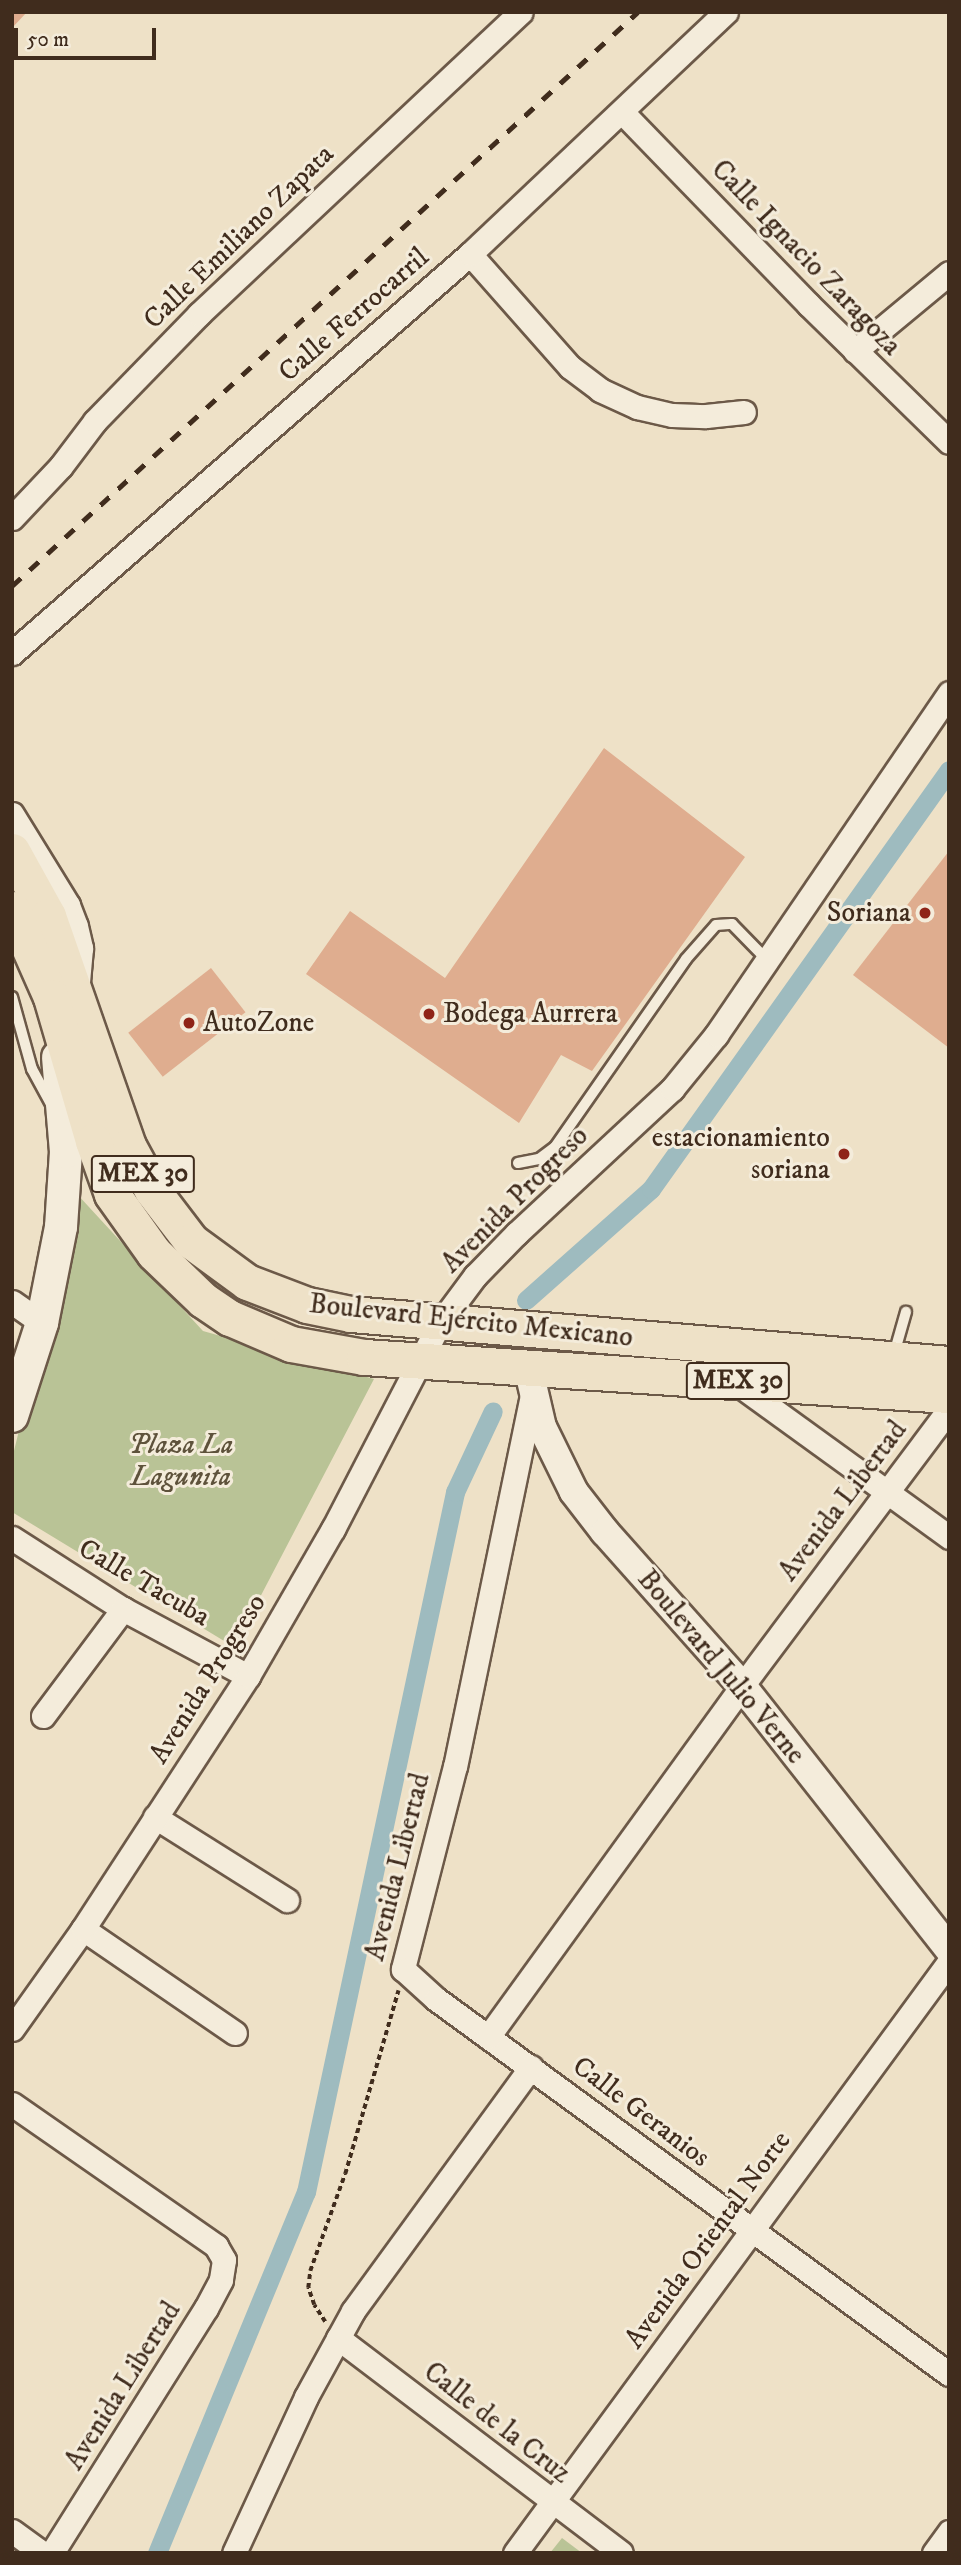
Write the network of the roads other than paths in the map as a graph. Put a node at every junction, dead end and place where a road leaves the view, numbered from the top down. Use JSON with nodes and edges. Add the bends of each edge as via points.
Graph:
{"nodes":[{"id":1,"x":521,"y":12,"type":"edge"},
{"id":2,"x":726,"y":12,"type":"edge"},
{"id":3,"x":623,"y":113,"type":"junction"},
{"id":4,"x":470,"y":254,"type":"junction"},
{"id":5,"x":949,"y":273,"type":"edge"},
{"id":6,"x":855,"y":351,"type":"junction"},
{"id":7,"x":744,"y":412,"type":"dead end"},
{"id":8,"x":949,"y":442,"type":"edge"},
{"id":9,"x":12,"y":518,"type":"edge"},
{"id":10,"x":12,"y":653,"type":"edge"},
{"id":11,"x":949,"y":693,"type":"edge"},
{"id":12,"x":12,"y":814,"type":"edge"},
{"id":13,"x":12,"y":851,"type":"edge"},
{"id":14,"x":12,"y":909,"type":"edge"},
{"id":15,"x":767,"y":960,"type":"junction"},
{"id":16,"x":64,"y":994,"type":"junction"},
{"id":17,"x":12,"y":998,"type":"edge"},
{"id":18,"x":65,"y":1132,"type":"junction"},
{"id":19,"x":518,"y":1163,"type":"dead end"},
{"id":20,"x":12,"y":1302,"type":"edge"},
{"id":21,"x":906,"y":1312,"type":"dead end"},
{"id":22,"x":42,"y":1323,"type":"junction"},
{"id":23,"x":447,"y":1324,"type":"junction"},
{"id":24,"x":892,"y":1360,"type":"junction"},
{"id":25,"x":431,"y":1362,"type":"junction"},
{"id":26,"x":949,"y":1364,"type":"edge"},
{"id":27,"x":525,"y":1376,"type":"junction"},
{"id":28,"x":732,"y":1380,"type":"junction"},
{"id":29,"x":949,"y":1395,"type":"edge"},
{"id":30,"x":949,"y":1409,"type":"edge"},
{"id":31,"x":12,"y":1416,"type":"edge"},
{"id":32,"x":888,"y":1492,"type":"junction"},
{"id":33,"x":949,"y":1537,"type":"edge"},
{"id":34,"x":12,"y":1538,"type":"edge"},
{"id":35,"x":122,"y":1609,"type":"junction"},
{"id":36,"x":248,"y":1676,"type":"junction"},
{"id":37,"x":742,"y":1686,"type":"junction"},
{"id":38,"x":43,"y":1716,"type":"dead end"},
{"id":39,"x":155,"y":1817,"type":"junction"},
{"id":40,"x":287,"y":1900,"type":"dead end"},
{"id":41,"x":83,"y":1929,"type":"junction"},
{"id":42,"x":949,"y":1949,"type":"edge"},
{"id":43,"x":949,"y":1962,"type":"edge"},
{"id":44,"x":403,"y":1969,"type":"joint"},
{"id":45,"x":12,"y":2029,"type":"edge"},
{"id":46,"x":236,"y":2033,"type":"dead end"},
{"id":47,"x":488,"y":2037,"type":"junction"},
{"id":48,"x":531,"y":2067,"type":"junction"},
{"id":49,"x":12,"y":2104,"type":"edge"},
{"id":50,"x":751,"y":2231,"type":"junction"},
{"id":51,"x":338,"y":2338,"type":"junction"},
{"id":52,"x":949,"y":2374,"type":"edge"},
{"id":53,"x":552,"y":2503,"type":"junction"},
{"id":54,"x":12,"y":2531,"type":"edge"},
{"id":55,"x":949,"y":2532,"type":"edge"},
{"id":56,"x":43,"y":2553,"type":"edge"},
{"id":57,"x":52,"y":2553,"type":"edge"},
{"id":58,"x":234,"y":2553,"type":"edge"},
{"id":59,"x":515,"y":2553,"type":"edge"},
{"id":60,"x":621,"y":2553,"type":"edge"},
{"id":61,"x":934,"y":2553,"type":"edge"}],
"edges":[{"from":1,"to":9,"type":"street","name":"Calle Emiliano Zapata","via":[[199,314],[95,422]]},
{"from":2,"to":3,"type":"street","name":"Calle Ferrocarril"},
{"from":3,"to":4,"type":"street","name":"Calle Ferrocarril"},
{"from":3,"to":6,"type":"street","name":"Calle Ignacio Zaragoza"},
{"from":4,"to":7,"type":"street","via":[[561,357],[600,390],[637,407],[672,415]]},
{"from":4,"to":10,"type":"street","name":"Calle Ferrocarril"},
{"from":5,"to":6,"type":"street"},
{"from":6,"to":8,"type":"street","name":"Calle Ignacio Zaragoza"},
{"from":11,"to":15,"type":"street","name":"Avenida Progreso"},
{"from":12,"to":16,"type":"street","via":[[62,894],[76,926],[81,948]]},
{"from":13,"to":16,"type":"main road","name":"Boulevard Ejército Mexicano","number":"MEX 30","via":[[48,916]]},
{"from":14,"to":16,"type":"main road","name":"Boulevard Ejército Mexicano","number":"MEX 30"},
{"from":15,"to":19,"type":"lane","via":[[732,924],[716,925],[555,1147],[539,1159]]},
{"from":15,"to":23,"type":"street","name":"Avenida Progreso","via":[[672,1089],[475,1276]]},
{"from":16,"to":18,"type":"main road"},
{"from":16,"to":23,"type":"main road","name":"Boulevard Ejército Mexicano","number":"MEX 30","via":[[128,1146],[152,1191],[191,1241],[247,1282],[288,1299],[327,1310]]},
{"from":16,"to":25,"type":"main road","name":"Boulevard Ejército Mexicano","number":"MEX 30","via":[[93,1142],[112,1194],[137,1232],[178,1278],[230,1318],[291,1344],[364,1357]]},
{"from":17,"to":18,"type":"lane","via":[[32,1069]]},
{"from":18,"to":22,"type":"main road","via":[[61,1227]]},
{"from":20,"to":22,"type":"street"},
{"from":21,"to":24,"type":"lane"},
{"from":22,"to":31,"type":"main road"},
{"from":23,"to":24,"type":"main road","name":"Boulevard Ejército Mexicano","number":"MEX 30"},
{"from":23,"to":25,"type":"street","name":"Avenida Progreso"},
{"from":24,"to":26,"type":"main road","name":"Boulevard Ejército Mexicano","number":"MEX 30"},
{"from":25,"to":27,"type":"main road","name":"Boulevard Ejército Mexicano","number":"MEX 30"},
{"from":25,"to":36,"type":"street","name":"Avenida Progreso"},
{"from":27,"to":28,"type":"main road","name":"Boulevard Ejército Mexicano","number":"MEX 30"},
{"from":27,"to":37,"type":"street","name":"Boulevard Julio Verne","via":[[549,1444],[574,1492]]},
{"from":27,"to":44,"type":"street","name":"Avenida Libertad","via":[[454,1766]]},
{"from":28,"to":29,"type":"main road","name":"Boulevard Ejército Mexicano","number":"MEX 30"},
{"from":28,"to":32,"type":"street"},
{"from":30,"to":32,"type":"street","name":"Avenida Libertad"},
{"from":32,"to":33,"type":"street"},
{"from":32,"to":37,"type":"street","name":"Avenida Libertad"},
{"from":34,"to":35,"type":"street","name":"Calle Tacuba"},
{"from":35,"to":36,"type":"street","name":"Calle Tacuba"},
{"from":35,"to":38,"type":"street"},
{"from":36,"to":39,"type":"street","name":"Avenida Progreso"},
{"from":37,"to":42,"type":"street","name":"Boulevard Julio Verne"},
{"from":37,"to":47,"type":"street","name":"Avenida Libertad"},
{"from":39,"to":40,"type":"street"},
{"from":39,"to":41,"type":"street","name":"Avenida Progreso"},
{"from":41,"to":45,"type":"street","name":"Avenida Progreso"},
{"from":41,"to":46,"type":"street"},
{"from":43,"to":50,"type":"street","name":"Avenida Oriental Norte"},
{"from":44,"to":47,"type":"street","name":"Calle Geranios"},
{"from":47,"to":48,"type":"street","name":"Calle Geranios"},
{"from":48,"to":50,"type":"street","name":"Calle Geranios"},
{"from":48,"to":51,"type":"street","via":[[372,2284]]},
{"from":49,"to":57,"type":"street","name":"Avenida Libertad","via":[[216,2246],[224,2260],[214,2295]]},
{"from":50,"to":52,"type":"street","name":"Calle Geranios"},
{"from":50,"to":53,"type":"street","name":"Avenida Oriental Norte"},
{"from":51,"to":53,"type":"street","name":"Calle de la Cruz"},
{"from":51,"to":58,"type":"street"},
{"from":53,"to":59,"type":"street","name":"Avenida Oriental Norte"},
{"from":53,"to":60,"type":"street","name":"Calle de la Cruz"},
{"from":54,"to":56,"type":"street"},
{"from":55,"to":61,"type":"street"}]}
